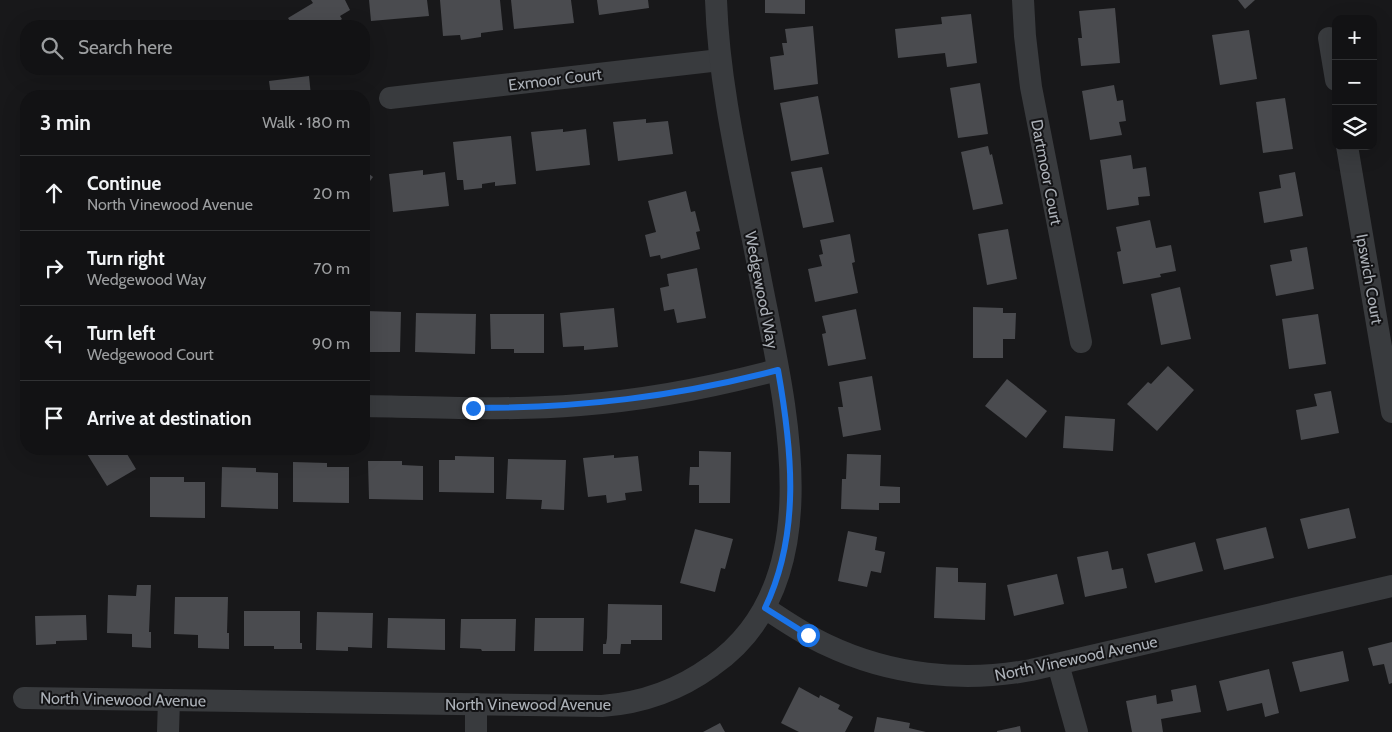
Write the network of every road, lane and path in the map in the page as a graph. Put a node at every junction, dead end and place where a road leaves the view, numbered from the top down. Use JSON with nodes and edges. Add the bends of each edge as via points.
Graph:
{"nodes":[{"id":1,"x":716,"y":0,"type":"edge"},
{"id":2,"x":1023,"y":0,"type":"edge"},
{"id":3,"x":1329,"y":38,"type":"dead end"},
{"id":4,"x":720,"y":60,"type":"junction"},
{"id":5,"x":1333,"y":60,"type":"edge"},
{"id":6,"x":390,"y":98,"type":"dead end"},
{"id":7,"x":1348,"y":150,"type":"edge"},
{"id":8,"x":1081,"y":342,"type":"dead end"},
{"id":9,"x":778,"y":370,"type":"junction"},
{"id":10,"x":370,"y":406,"type":"edge"},
{"id":11,"x":1392,"y":412,"type":"edge"},
{"id":12,"x":1392,"y":586,"type":"edge"},
{"id":13,"x":765,"y":608,"type":"junction"},
{"id":14,"x":1058,"y":664,"type":"junction"},
{"id":15,"x":24,"y":698,"type":"dead end"},
{"id":16,"x":168,"y":700,"type":"junction"},
{"id":17,"x":476,"y":704,"type":"junction"},
{"id":18,"x":168,"y":732,"type":"edge"},
{"id":19,"x":476,"y":732,"type":"edge"},
{"id":20,"x":1077,"y":732,"type":"edge"}],
"edges":[{"from":1,"to":4,"type":"street","name":"Wedgewood Way"},
{"from":2,"to":8,"type":"street","name":"Dartmoor Court","via":[[1031,87]]},
{"from":3,"to":5,"type":"street"},
{"from":4,"to":6,"type":"street","name":"Exmoor Court"},
{"from":4,"to":9,"type":"street","name":"Wedgewood Way"},
{"from":7,"to":11,"type":"street","name":"Ipswich Court"},
{"from":9,"to":10,"type":"street","via":[[682,392],[580,405]]},
{"from":9,"to":13,"type":"street","name":"Wedgewood Way","via":[[789,446],[790,509],[780,571]]},
{"from":12,"to":14,"type":"street","name":"North Vinewood Avenue"},
{"from":13,"to":14,"type":"street","name":"North Vinewood Avenue","via":[[826,645],[906,671],[990,676]]},
{"from":13,"to":17,"type":"street","name":"North Vinewood Avenue","via":[[726,656],[664,694],[602,706]]},
{"from":14,"to":20,"type":"street"},
{"from":15,"to":16,"type":"street","name":"North Vinewood Avenue"},
{"from":16,"to":17,"type":"street","name":"North Vinewood Avenue"},
{"from":16,"to":18,"type":"street"},
{"from":17,"to":19,"type":"street"}]}
